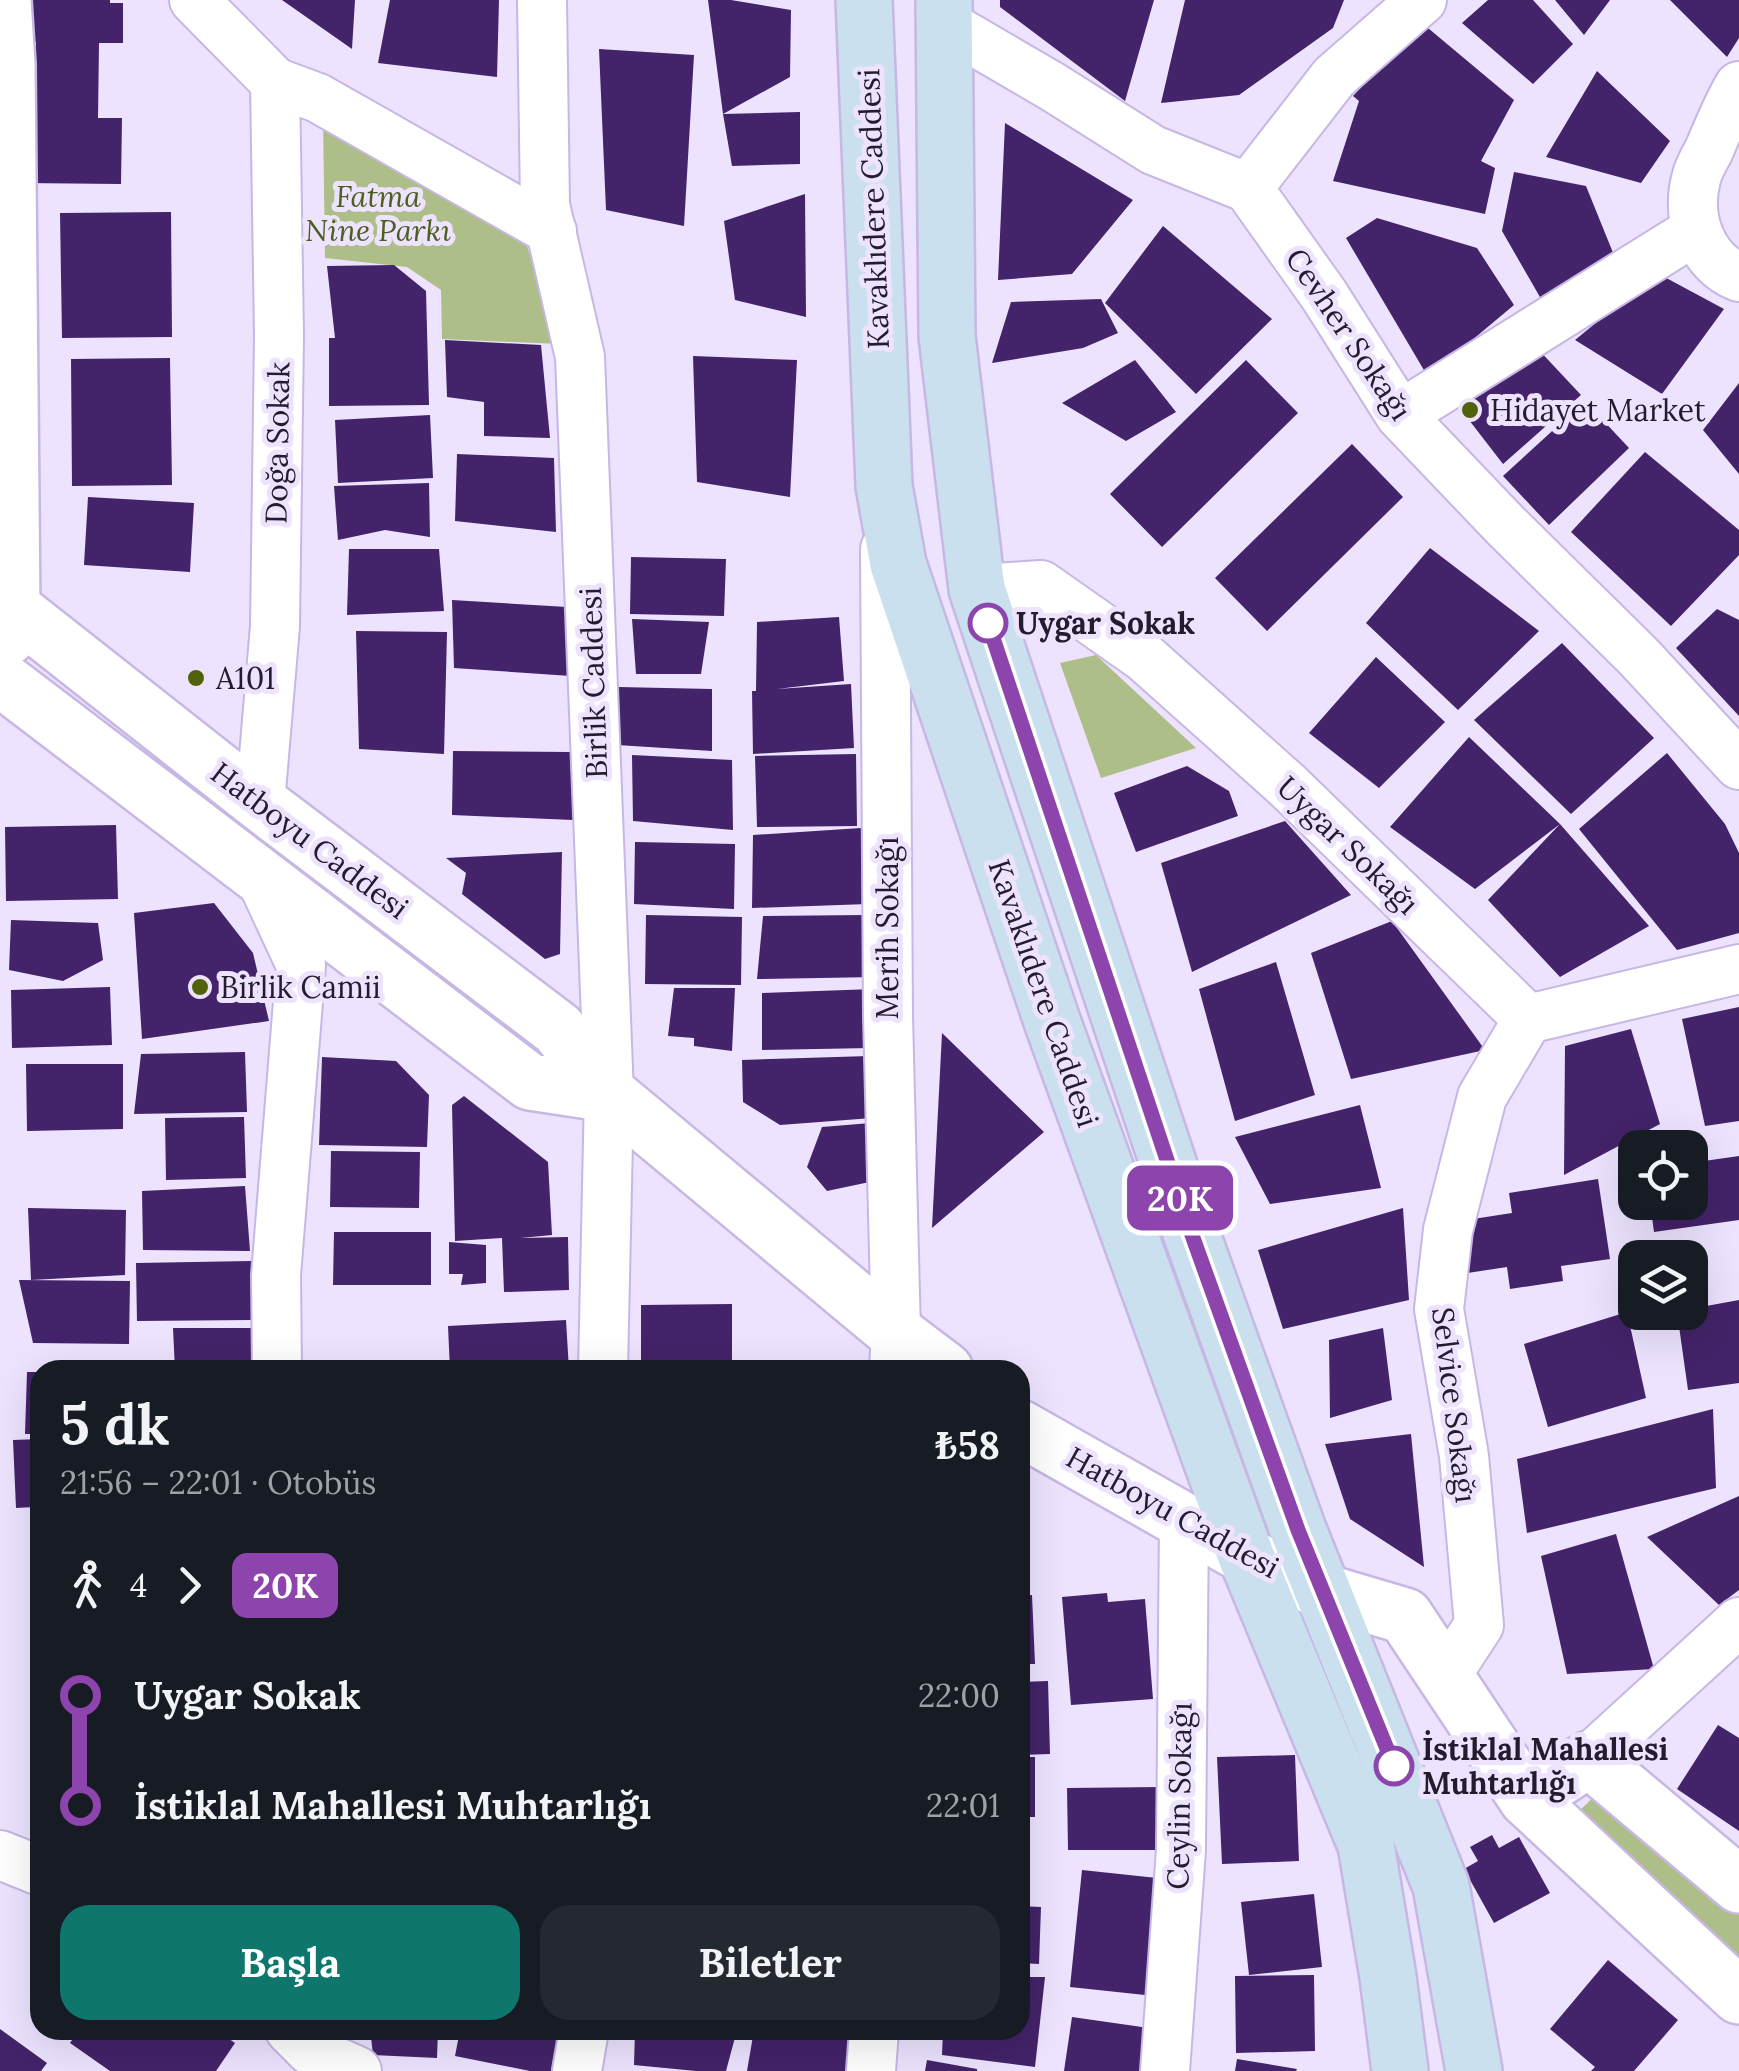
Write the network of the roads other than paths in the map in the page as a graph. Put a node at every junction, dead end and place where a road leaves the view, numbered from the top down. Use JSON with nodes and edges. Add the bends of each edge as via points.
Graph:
{"nodes":[{"id":1,"x":2,"y":0,"type":"edge"},
{"id":2,"x":194,"y":0,"type":"edge"},
{"id":3,"x":542,"y":0,"type":"edge"},
{"id":4,"x":864,"y":0,"type":"edge"},
{"id":5,"x":1422,"y":0,"type":"edge"},
{"id":6,"x":945,"y":12,"type":"edge"},
{"id":7,"x":275,"y":82,"type":"junction"},
{"id":8,"x":1739,"y":86,"type":"edge"},
{"id":9,"x":1248,"y":188,"type":"junction"},
{"id":10,"x":1696,"y":230,"type":"junction"},
{"id":11,"x":552,"y":231,"type":"junction"},
{"id":12,"x":1739,"y":277,"type":"edge"},
{"id":13,"x":1400,"y":415,"type":"junction"},
{"id":14,"x":963,"y":474,"type":"junction"},
{"id":15,"x":884,"y":486,"type":"junction"},
{"id":16,"x":976,"y":588,"type":"junction"},
{"id":17,"x":6,"y":603,"type":"edge"},
{"id":18,"x":916,"y":614,"type":"junction"},
{"id":19,"x":1,"y":687,"type":"edge"},
{"id":20,"x":1739,"y":766,"type":"edge"},
{"id":21,"x":260,"y":803,"type":"junction"},
{"id":22,"x":260,"y":877,"type":"junction"},
{"id":23,"x":1739,"y":969,"type":"edge"},
{"id":24,"x":1528,"y":1020,"type":"junction"},
{"id":25,"x":609,"y":1094,"type":"junction"},
{"id":26,"x":895,"y":1351,"type":"edge"},
{"id":27,"x":277,"y":1360,"type":"edge"},
{"id":28,"x":603,"y":1360,"type":"edge"},
{"id":29,"x":919,"y":1360,"type":"edge"},
{"id":30,"x":1030,"y":1434,"type":"edge"},
{"id":31,"x":1184,"y":1520,"type":"junction"},
{"id":32,"x":1246,"y":1556,"type":"junction"},
{"id":33,"x":1324,"y":1592,"type":"junction"},
{"id":34,"x":1739,"y":1622,"type":"edge"},
{"id":35,"x":1445,"y":1678,"type":"junction"},
{"id":36,"x":1590,"y":1759,"type":"junction"},
{"id":37,"x":1527,"y":1799,"type":"junction"},
{"id":38,"x":0,"y":1855,"type":"edge"},
{"id":39,"x":30,"y":1867,"type":"edge"},
{"id":40,"x":1739,"y":1885,"type":"edge"},
{"id":41,"x":1739,"y":1996,"type":"edge"},
{"id":42,"x":300,"y":2040,"type":"edge"},
{"id":43,"x":582,"y":2040,"type":"edge"},
{"id":44,"x":873,"y":2040,"type":"edge"},
{"id":45,"x":357,"y":2071,"type":"edge"},
{"id":46,"x":577,"y":2071,"type":"edge"},
{"id":47,"x":870,"y":2071,"type":"edge"},
{"id":48,"x":1165,"y":2071,"type":"edge"},
{"id":49,"x":1400,"y":2071,"type":"edge"},
{"id":50,"x":1474,"y":2071,"type":"edge"}],
"edges":[{"from":1,"to":17,"type":"street"},
{"from":2,"to":7,"type":"street"},
{"from":3,"to":11,"type":"street","name":"Birlik Caddesi"},
{"from":4,"to":15,"type":"main road","name":"Kavaklıdere Caddesi"},
{"from":5,"to":9,"type":"street","via":[[1334,77]]},
{"from":6,"to":9,"type":"street","via":[[1154,150]]},
{"from":6,"to":14,"type":"main road","name":"Kavaklıdere Caddesi","via":[[948,336]]},
{"from":7,"to":11,"type":"street","via":[[318,98]]},
{"from":7,"to":21,"type":"street","name":"Doğa Sokak","via":[[275,626]]},
{"from":8,"to":10,"type":"street","via":[[1696,178]]},
{"from":9,"to":13,"type":"street","name":"Cevher Sokağı"},
{"from":10,"to":12,"type":"street","via":[[1708,254]]},
{"from":10,"to":13,"type":"street"},
{"from":11,"to":25,"type":"street","name":"Birlik Caddesi","via":[[580,357]]},
{"from":13,"to":20,"type":"street","name":"Cevher Sokağı"},
{"from":14,"to":15,"type":"main road"},
{"from":14,"to":16,"type":"main road","name":"Kavaklıdere Caddesi"},
{"from":15,"to":18,"type":"main road","name":"Kavaklıdere Caddesi","via":[[898,564]]},
{"from":15,"to":26,"type":"street","name":"Merih Sokağı"},
{"from":16,"to":18,"type":"main road"},
{"from":16,"to":24,"type":"street","name":"Uygar Sokağı","via":[[1041,585],[1144,658],[1287,785]]},
{"from":16,"to":33,"type":"main road","name":"Kavaklıdere Caddesi","via":[[1192,1235]]},
{"from":17,"to":19,"type":"street"},
{"from":17,"to":21,"type":"street","name":"Hatboyu Caddesi"},
{"from":18,"to":32,"type":"main road","name":"Kavaklıdere Caddesi","via":[[1052,1021]]},
{"from":19,"to":22,"type":"street","name":"Hatboyu Caddesi"},
{"from":21,"to":22,"type":"street"},
{"from":21,"to":25,"type":"street","name":"Hatboyu Caddesi","via":[[558,1029]]},
{"from":22,"to":25,"type":"street","name":"Hatboyu Caddesi","via":[[530,1082]]},
{"from":22,"to":27,"type":"street","via":[[301,965],[276,1274]]},
{"from":23,"to":24,"type":"street"},
{"from":24,"to":35,"type":"street","name":"Selvice Sokağı","via":[[1482,1097],[1448,1230],[1438,1309],[1464,1456],[1479,1625]]},
{"from":25,"to":26,"type":"street","name":"Hatboyu Caddesi"},
{"from":25,"to":28,"type":"street","name":"Birlik Caddesi"},
{"from":26,"to":29,"type":"street","name":"Hatboyu Caddesi"},
{"from":30,"to":31,"type":"street","name":"Hatboyu Caddesi"},
{"from":31,"to":32,"type":"street","name":"Hatboyu Caddesi"},
{"from":31,"to":48,"type":"street","name":"Ceylin Sokağı","via":[[1181,1850]]},
{"from":32,"to":33,"type":"street","name":"Hatboyu Caddesi"},
{"from":32,"to":49,"type":"main road","name":"Kavaklıdere Caddesi","via":[[1366,1846]]},
{"from":33,"to":35,"type":"street","name":"Hatboyu Caddesi","via":[[1405,1616]]},
{"from":33,"to":50,"type":"main road","name":"Kavaklıdere Caddesi","via":[[1441,1886]]},
{"from":34,"to":36,"type":"street"},
{"from":35,"to":37,"type":"street","name":"Hatboyu Caddesi"},
{"from":36,"to":37,"type":"street"},
{"from":36,"to":40,"type":"street"},
{"from":37,"to":41,"type":"street","name":"Hatboyu Caddesi"},
{"from":38,"to":39,"type":"street"},
{"from":42,"to":45,"type":"street"},
{"from":43,"to":46,"type":"street"},
{"from":44,"to":47,"type":"street"}]}
